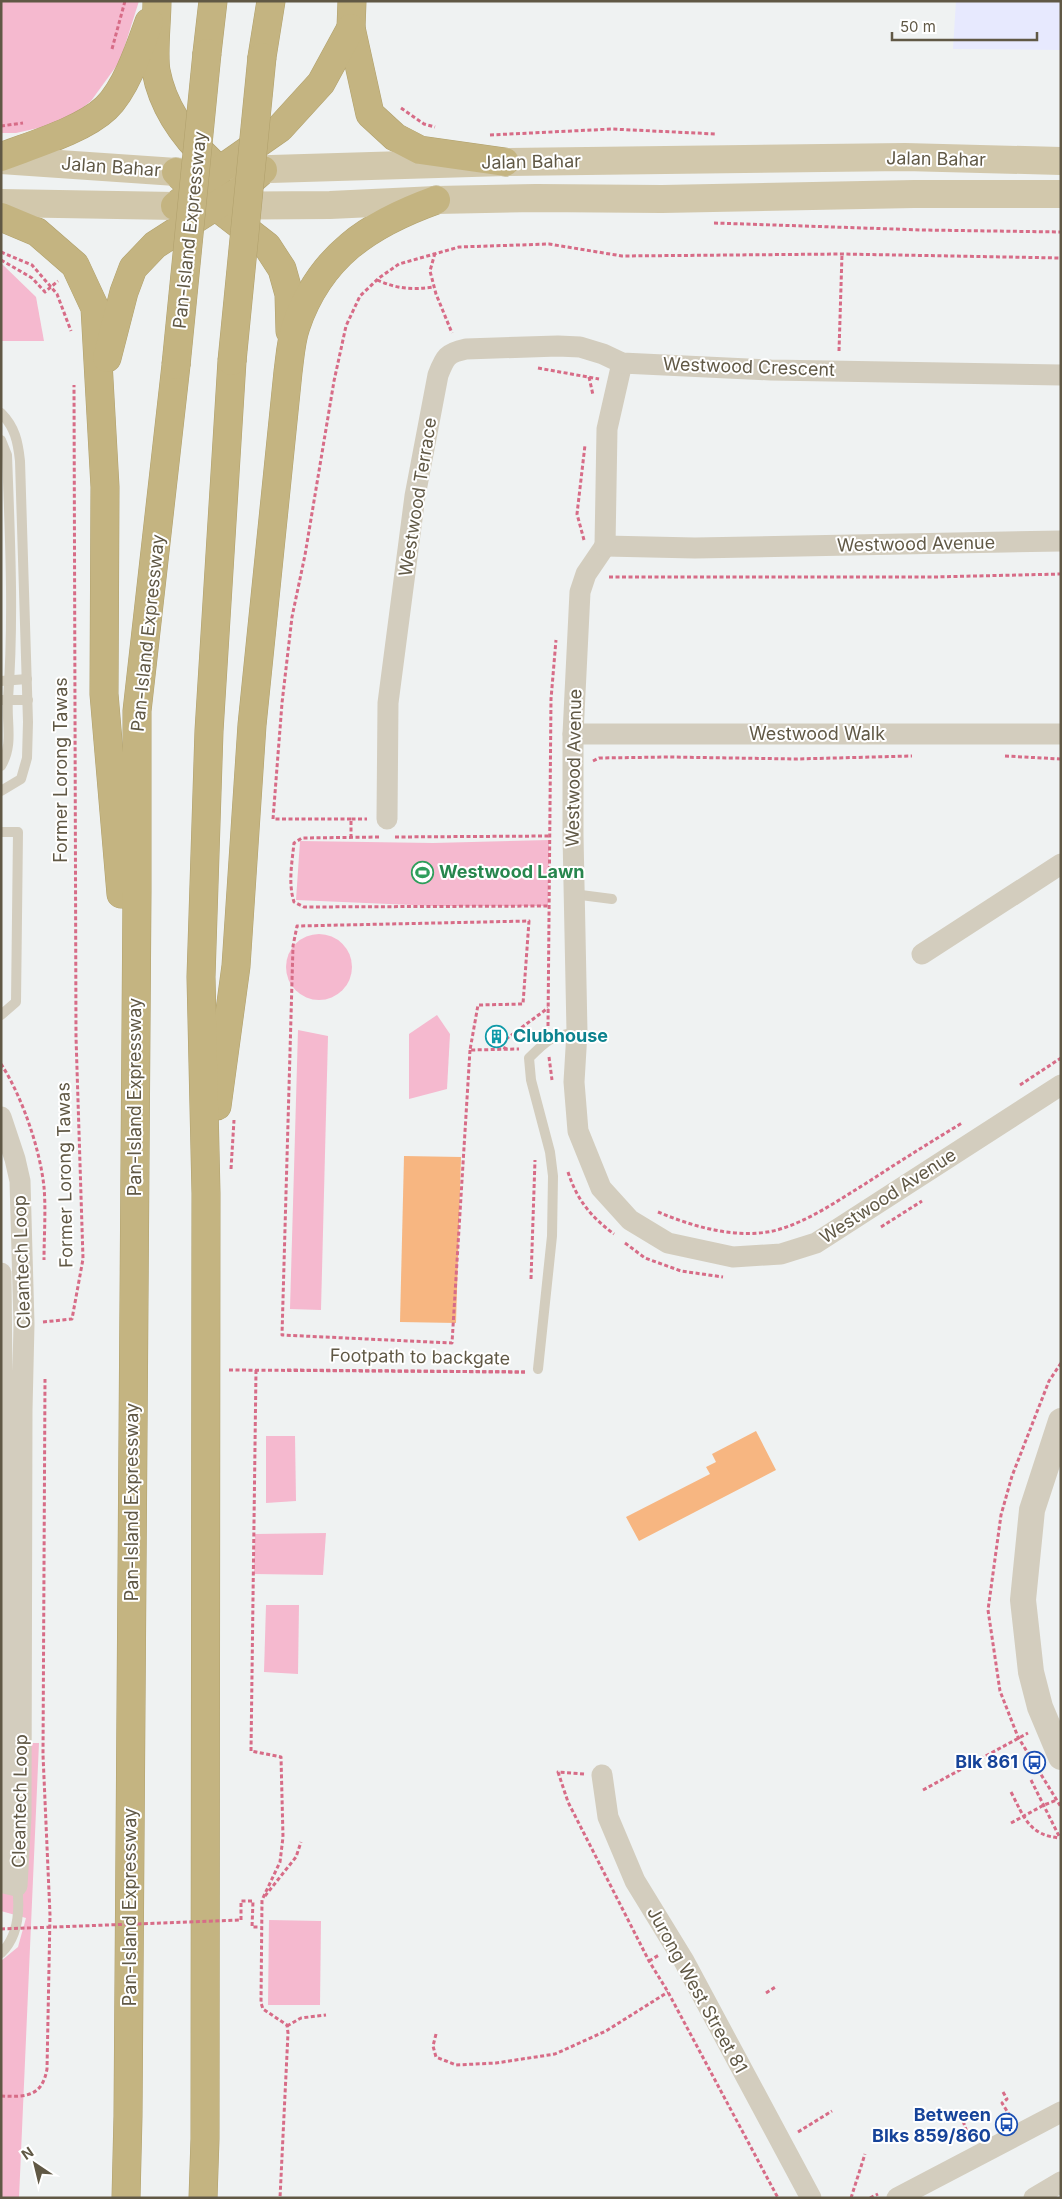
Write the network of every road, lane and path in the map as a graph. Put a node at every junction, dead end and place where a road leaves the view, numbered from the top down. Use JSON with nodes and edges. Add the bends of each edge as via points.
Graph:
{"nodes":[{"id":1,"x":125,"y":1,"type":"edge"},
{"id":2,"x":156,"y":1,"type":"edge"},
{"id":3,"x":213,"y":1,"type":"edge"},
{"id":4,"x":271,"y":1,"type":"edge"},
{"id":5,"x":351,"y":14,"type":"edge"},
{"id":6,"x":111,"y":54,"type":"dead end"},
{"id":7,"x":397,"y":104,"type":"dead end"},
{"id":8,"x":27,"y":122,"type":"dead end"},
{"id":9,"x":1,"y":126,"type":"edge"},
{"id":10,"x":442,"y":129,"type":"dead end"},
{"id":11,"x":721,"y":134,"type":"dead end"},
{"id":12,"x":488,"y":135,"type":"dead end"},
{"id":13,"x":905,"y":157,"type":"junction"},
{"id":14,"x":1,"y":159,"type":"edge"},
{"id":15,"x":1061,"y":161,"type":"edge"},
{"id":16,"x":505,"y":162,"type":"junction"},
{"id":17,"x":264,"y":169,"type":"junction"},
{"id":18,"x":220,"y":170,"type":"junction"},
{"id":19,"x":176,"y":172,"type":"junction"},
{"id":20,"x":914,"y":194,"type":"junction"},
{"id":21,"x":1061,"y":194,"type":"edge"},
{"id":22,"x":249,"y":198,"type":"junction"},
{"id":23,"x":436,"y":200,"type":"junction"},
{"id":24,"x":195,"y":201,"type":"junction"},
{"id":25,"x":1,"y":203,"type":"edge"},
{"id":26,"x":1,"y":217,"type":"edge"},
{"id":27,"x":708,"y":223,"type":"dead end"},
{"id":28,"x":1061,"y":232,"type":"edge"},
{"id":29,"x":1,"y":252,"type":"edge"},
{"id":30,"x":435,"y":253,"type":"junction"},
{"id":31,"x":842,"y":254,"type":"junction"},
{"id":32,"x":1061,"y":258,"type":"edge"},
{"id":33,"x":1,"y":260,"type":"edge"},
{"id":34,"x":75,"y":265,"type":"junction"},
{"id":35,"x":377,"y":280,"type":"junction"},
{"id":36,"x":51,"y":287,"type":"junction"},
{"id":37,"x":434,"y":288,"type":"junction"},
{"id":38,"x":72,"y":338,"type":"dead end"},
{"id":39,"x":456,"y":341,"type":"dead end"},
{"id":40,"x":839,"y":353,"type":"dead end"},
{"id":41,"x":290,"y":358,"type":"junction"},
{"id":42,"x":530,"y":367,"type":"dead end"},
{"id":43,"x":620,"y":373,"type":"junction"},
{"id":44,"x":1061,"y":375,"type":"edge"},
{"id":45,"x":74,"y":382,"type":"dead end"},
{"id":46,"x":100,"y":389,"type":"junction"},
{"id":47,"x":1,"y":413,"type":"edge"},
{"id":48,"x":1,"y":440,"type":"edge"},
{"id":49,"x":1,"y":517,"type":"edge"},
{"id":50,"x":9,"y":526,"type":"junction"},
{"id":51,"x":1061,"y":541,"type":"edge"},
{"id":52,"x":605,"y":546,"type":"junction"},
{"id":53,"x":6,"y":557,"type":"edge"},
{"id":54,"x":22,"y":562,"type":"junction"},
{"id":55,"x":1061,"y":574,"type":"edge"},
{"id":56,"x":603,"y":579,"type":"dead end"},
{"id":57,"x":23,"y":588,"type":"junction"},
{"id":58,"x":6,"y":589,"type":"edge"},
{"id":59,"x":6,"y":603,"type":"edge"},
{"id":60,"x":24,"y":604,"type":"junction"},
{"id":61,"x":12,"y":621,"type":"junction"},
{"id":62,"x":1,"y":630,"type":"edge"},
{"id":63,"x":6,"y":642,"type":"edge"},
{"id":64,"x":27,"y":679,"type":"junction"},
{"id":65,"x":6,"y":680,"type":"edge"},
{"id":66,"x":5,"y":700,"type":"edge"},
{"id":67,"x":28,"y":700,"type":"junction"},
{"id":68,"x":1061,"y":734,"type":"edge"},
{"id":69,"x":580,"y":735,"type":"junction"},
{"id":70,"x":920,"y":756,"type":"dead end"},
{"id":71,"x":996,"y":756,"type":"dead end"},
{"id":72,"x":1061,"y":759,"type":"edge"},
{"id":73,"x":1,"y":766,"type":"edge"},
{"id":74,"x":1,"y":791,"type":"edge"},
{"id":75,"x":351,"y":819,"type":"junction"},
{"id":76,"x":383,"y":828,"type":"junction"},
{"id":77,"x":1,"y":832,"type":"edge"},
{"id":78,"x":351,"y":838,"type":"junction"},
{"id":79,"x":1061,"y":864,"type":"edge"},
{"id":80,"x":573,"y":894,"type":"junction"},
{"id":81,"x":612,"y":899,"type":"dead end"},
{"id":82,"x":549,"y":906,"type":"junction"},
{"id":83,"x":922,"y":954,"type":"dead end"},
{"id":84,"x":136,"y":961,"type":"junction"},
{"id":85,"x":548,"y":1008,"type":"junction"},
{"id":86,"x":1,"y":1016,"type":"edge"},
{"id":87,"x":577,"y":1032,"type":"junction"},
{"id":88,"x":547,"y":1040,"type":"junction"},
{"id":89,"x":538,"y":1048,"type":"junction"},
{"id":90,"x":470,"y":1050,"type":"junction"},
{"id":91,"x":529,"y":1058,"type":"junction"},
{"id":92,"x":1061,"y":1058,"type":"edge"},
{"id":93,"x":1061,"y":1085,"type":"edge"},
{"id":94,"x":553,"y":1089,"type":"dead end"},
{"id":95,"x":1012,"y":1090,"type":"dead end"},
{"id":96,"x":1,"y":1117,"type":"edge"},
{"id":97,"x":963,"y":1122,"type":"dead end"},
{"id":98,"x":535,"y":1157,"type":"dead end"},
{"id":99,"x":566,"y":1164,"type":"dead end"},
{"id":100,"x":206,"y":1193,"type":"junction"},
{"id":101,"x":930,"y":1195,"type":"dead end"},
{"id":102,"x":652,"y":1209,"type":"dead end"},
{"id":103,"x":873,"y":1232,"type":"dead end"},
{"id":104,"x":616,"y":1236,"type":"dead end"},
{"id":105,"x":623,"y":1241,"type":"dead end"},
{"id":106,"x":1,"y":1273,"type":"edge"},
{"id":107,"x":729,"y":1276,"type":"dead end"},
{"id":108,"x":531,"y":1284,"type":"dead end"},
{"id":109,"x":24,"y":1324,"type":"junction"},
{"id":110,"x":538,"y":1369,"type":"dead end"},
{"id":111,"x":256,"y":1370,"type":"junction"},
{"id":112,"x":287,"y":1370,"type":"dead end"},
{"id":113,"x":220,"y":1371,"type":"dead end"},
{"id":114,"x":9,"y":1410,"type":"edge"},
{"id":115,"x":1061,"y":1420,"type":"edge"},
{"id":116,"x":1018,"y":1737,"type":"dead end"},
{"id":117,"x":1061,"y":1757,"type":"edge"},
{"id":118,"x":602,"y":1775,"type":"joint"},
{"id":119,"x":1031,"y":1780,"type":"dead end"},
{"id":120,"x":923,"y":1790,"type":"dead end"},
{"id":121,"x":1011,"y":1792,"type":"dead end"},
{"id":122,"x":1057,"y":1800,"type":"dead end"},
{"id":123,"x":1044,"y":1805,"type":"junction"},
{"id":124,"x":1024,"y":1816,"type":"junction"},
{"id":125,"x":1011,"y":1824,"type":"dead end"},
{"id":126,"x":1060,"y":1839,"type":"edge"},
{"id":127,"x":301,"y":1842,"type":"dead end"},
{"id":128,"x":17,"y":1886,"type":"joint"},
{"id":129,"x":262,"y":1900,"type":"junction"},
{"id":130,"x":260,"y":1927,"type":"junction"},
{"id":131,"x":1,"y":1929,"type":"edge"},
{"id":132,"x":1,"y":1953,"type":"edge"},
{"id":133,"x":777,"y":1986,"type":"dead end"},
{"id":134,"x":668,"y":1992,"type":"junction"},
{"id":135,"x":766,"y":1993,"type":"dead end"},
{"id":136,"x":326,"y":2015,"type":"dead end"},
{"id":137,"x":286,"y":2026,"type":"junction"},
{"id":138,"x":436,"y":2034,"type":"dead end"},
{"id":139,"x":1003,"y":2092,"type":"dead end"},
{"id":140,"x":832,"y":2111,"type":"dead end"},
{"id":141,"x":1008,"y":2112,"type":"dead end"},
{"id":142,"x":1061,"y":2112,"type":"edge"},
{"id":143,"x":961,"y":2115,"type":"dead end"},
{"id":144,"x":797,"y":2132,"type":"dead end"},
{"id":145,"x":968,"y":2136,"type":"dead end"},
{"id":146,"x":865,"y":2154,"type":"dead end"},
{"id":147,"x":1061,"y":2182,"type":"edge"},
{"id":148,"x":126,"y":2198,"type":"edge"},
{"id":149,"x":203,"y":2198,"type":"edge"},
{"id":150,"x":280,"y":2198,"type":"edge"},
{"id":151,"x":778,"y":2198,"type":"edge"},
{"id":152,"x":811,"y":2198,"type":"edge"},
{"id":153,"x":851,"y":2198,"type":"edge"},
{"id":154,"x":897,"y":2198,"type":"edge"},
{"id":155,"x":1034,"y":2198,"type":"edge"}],
"edges":[{"from":1,"to":6,"type":"path"},
{"from":2,"to":14,"type":"highway","via":[[138,54],[106,108],[70,132]]},
{"from":2,"to":18,"type":"highway","via":[[156,70],[168,109],[190,143]]},
{"from":3,"to":84,"type":"highway","name":"Pan-Island Expressway","bridge":true,"via":[[137,711]]},
{"from":4,"to":100,"type":"highway","bridge":true,"via":[[262,57],[232,361],[209,731],[201,977]]},
{"from":5,"to":16,"type":"highway","via":[[370,114],[395,137],[420,150]]},
{"from":5,"to":18,"type":"highway","via":[[321,83],[280,128]]},
{"from":7,"to":10,"type":"path","via":[[424,124]]},
{"from":8,"to":9,"type":"path"},
{"from":11,"to":12,"type":"path","via":[[612,129]]},
{"from":13,"to":15,"type":"main road","name":"Jalan Bahar"},
{"from":13,"to":16,"type":"main road","name":"Jalan Bahar"},
{"from":13,"to":20,"type":"main road","via":[[928,170],[927,183]]},
{"from":14,"to":19,"type":"main road","name":"Jalan Bahar"},
{"from":16,"to":17,"type":"main road","name":"Jalan Bahar"},
{"from":17,"to":18,"type":"main road","name":"Jalan Bahar"},
{"from":17,"to":22,"type":"highway"},
{"from":18,"to":19,"type":"main road","name":"Jalan Bahar"},
{"from":18,"to":22,"type":"highway"},
{"from":18,"to":24,"type":"highway"},
{"from":19,"to":24,"type":"highway"},
{"from":20,"to":21,"type":"main road","name":"Jalan Bahar"},
{"from":20,"to":23,"type":"main road","name":"Jalan Bahar"},
{"from":22,"to":23,"type":"main road","name":"Jalan Bahar","via":[[330,205]]},
{"from":22,"to":24,"type":"highway"},
{"from":23,"to":41,"type":"highway","via":[[391,218],[341,252],[321,275],[308,297],[295,328]]},
{"from":24,"to":25,"type":"main road","name":"Jalan Bahar"},
{"from":24,"to":41,"type":"highway","via":[[267,246],[282,269],[289,294]]},
{"from":24,"to":46,"type":"highway","via":[[134,268],[111,336]]},
{"from":26,"to":34,"type":"highway","via":[[38,232]]},
{"from":27,"to":28,"type":"path"},
{"from":29,"to":36,"type":"path","via":[[32,265]]},
{"from":30,"to":31,"type":"path","via":[[459,246],[550,244],[622,256]]},
{"from":30,"to":35,"type":"path","via":[[399,264]]},
{"from":30,"to":37,"type":"path","via":[[430,271]]},
{"from":31,"to":32,"type":"path"},
{"from":31,"to":40,"type":"path"},
{"from":33,"to":36,"type":"path","via":[[32,278],[45,292]]},
{"from":34,"to":36,"type":"path"},
{"from":34,"to":46,"type":"highway","via":[[96,308]]},
{"from":35,"to":37,"type":"path","via":[[412,291]]},
{"from":35,"to":75,"type":"path","via":[[360,296],[346,326],[334,381],[292,616],[273,819]]},
{"from":36,"to":38,"type":"path","via":[[57,294]]},
{"from":37,"to":39,"type":"path"},
{"from":41,"to":100,"type":"highway","via":[[252,725],[236,966]]},
{"from":42,"to":43,"type":"path"},
{"from":43,"to":44,"type":"street","name":"Westwood Crescent","via":[[771,370]]},
{"from":43,"to":52,"type":"street","via":[[607,429]]},
{"from":43,"to":76,"type":"street","name":"Westwood Terrace","via":[[604,354],[580,347],[466,349],[452,351],[444,359],[438,375],[416,496],[397,624],[388,703]]},
{"from":45,"to":109,"type":"path","name":"Former Lorong Tawas","via":[[76,1038],[84,1259],[72,1319]]},
{"from":46,"to":84,"type":"highway","via":[[106,487],[104,694],[122,906],[126,938]]},
{"from":47,"to":54,"type":"lane","via":[[8,420],[18,444]]},
{"from":48,"to":50,"type":"lane","via":[[7,455]]},
{"from":49,"to":50,"type":"lane"},
{"from":50,"to":53,"type":"lane"},
{"from":51,"to":52,"type":"street","name":"Westwood Avenue","via":[[694,548]]},
{"from":52,"to":69,"type":"street","name":"Westwood Avenue","via":[[586,574],[580,592]]},
{"from":53,"to":54,"type":"lane"},
{"from":53,"to":58,"type":"lane"},
{"from":54,"to":57,"type":"lane"},
{"from":55,"to":56,"type":"path"},
{"from":57,"to":58,"type":"lane"},
{"from":57,"to":60,"type":"lane"},
{"from":58,"to":59,"type":"lane"},
{"from":59,"to":60,"type":"lane"},
{"from":59,"to":61,"type":"lane"},
{"from":60,"to":64,"type":"lane"},
{"from":61,"to":62,"type":"lane"},
{"from":61,"to":63,"type":"lane"},
{"from":63,"to":65,"type":"lane"},
{"from":64,"to":65,"type":"lane"},
{"from":64,"to":67,"type":"lane"},
{"from":65,"to":66,"type":"lane"},
{"from":66,"to":67,"type":"lane"},
{"from":66,"to":73,"type":"lane","via":[[10,742],[8,755]]},
{"from":67,"to":74,"type":"lane","via":[[27,752],[22,779]]},
{"from":68,"to":69,"type":"street","name":"Westwood Walk"},
{"from":69,"to":70,"type":"path","via":[[590,762],[598,758]]},
{"from":69,"to":80,"type":"street","name":"Westwood Avenue"},
{"from":71,"to":72,"type":"path"},
{"from":75,"to":76,"type":"path"},
{"from":75,"to":78,"type":"path"},
{"from":76,"to":78,"type":"path"},
{"from":76,"to":82,"type":"path","via":[[550,836]]},
{"from":77,"to":86,"type":"lane","via":[[18,832],[16,1002]]},
{"from":78,"to":82,"type":"path","via":[[302,838],[294,843],[291,870],[294,902],[304,907]]},
{"from":79,"to":83,"type":"street"},
{"from":80,"to":81,"type":"lane"},
{"from":80,"to":87,"type":"street","name":"Westwood Avenue"},
{"from":82,"to":85,"type":"path"},
{"from":84,"to":148,"type":"highway","name":"Pan-Island Expressway"},
{"from":85,"to":88,"type":"path"},
{"from":85,"to":91,"type":"path","via":[[498,1045]]},
{"from":87,"to":88,"type":"lane"},
{"from":87,"to":93,"type":"street","name":"Westwood Avenue","via":[[574,1082],[578,1131],[601,1188],[630,1220],[668,1244],[733,1257],[781,1254],[816,1243]]},
{"from":88,"to":89,"type":"lane"},
{"from":88,"to":94,"type":"path"},
{"from":89,"to":90,"type":"path"},
{"from":89,"to":91,"type":"lane"},
{"from":90,"to":90,"type":"path","via":[[478,1005],[522,1004],[530,921],[297,926],[292,956],[282,1335],[452,1343]]},
{"from":91,"to":110,"type":"lane","via":[[553,1176],[552,1236]]},
{"from":92,"to":95,"type":"path"},
{"from":96,"to":109,"type":"street","name":"Cleantech Loop","via":[[20,1181]]},
{"from":97,"to":102,"type":"path","via":[[834,1203],[804,1220],[776,1230],[744,1233],[696,1226]]},
{"from":98,"to":108,"type":"path"},
{"from":99,"to":104,"type":"path","via":[[573,1188],[594,1219]]},
{"from":100,"to":149,"type":"highway"},
{"from":101,"to":103,"type":"path"},
{"from":105,"to":107,"type":"path","via":[[646,1258],[681,1271]]},
{"from":106,"to":114,"type":"street","name":"Cleantech Loop"},
{"from":109,"to":114,"type":"street","name":"Cleantech Loop"},
{"from":111,"to":112,"type":"path","name":"Footpath to backgate","via":[[528,1372]]},
{"from":111,"to":113,"type":"path","name":"Footpath to backgate"},
{"from":111,"to":129,"type":"path","via":[[250,1751],[281,1757],[283,1837],[280,1862]]},
{"from":114,"to":128,"type":"street","name":"Cleantech Loop","via":[[4,1883]]},
{"from":115,"to":117,"type":"street","via":[[1032,1510],[1023,1600],[1031,1672],[1040,1707]]},
{"from":116,"to":120,"type":"path"},
{"from":118,"to":134,"type":"path","via":[[558,1772],[568,1802]]},
{"from":118,"to":152,"type":"street","name":"Jurong West Street 81","via":[[608,1817],[635,1881],[684,1961]]},
{"from":119,"to":123,"type":"path"},
{"from":121,"to":124,"type":"path"},
{"from":122,"to":123,"type":"path"},
{"from":123,"to":124,"type":"path"},
{"from":123,"to":126,"type":"path"},
{"from":124,"to":125,"type":"path"},
{"from":124,"to":126,"type":"path","via":[[1037,1833]]},
{"from":127,"to":129,"type":"path","via":[[296,1857]]},
{"from":128,"to":132,"type":"lane","via":[[20,1904],[16,1928]]},
{"from":129,"to":130,"type":"path"},
{"from":130,"to":131,"type":"path","bridge":true,"via":[[252,1926],[253,1901],[241,1901],[241,1920]]},
{"from":130,"to":137,"type":"path","via":[[261,2003],[263,2010]]},
{"from":133,"to":135,"type":"path"},
{"from":134,"to":138,"type":"path","via":[[606,2031],[555,2054],[496,2064],[456,2065],[436,2057],[433,2046]]},
{"from":134,"to":151,"type":"path"},
{"from":136,"to":137,"type":"path","via":[[301,2018]]},
{"from":137,"to":150,"type":"path"},
{"from":139,"to":141,"type":"path","via":[[1007,2099],[1002,2102]]},
{"from":140,"to":144,"type":"path"},
{"from":142,"to":154,"type":"street"},
{"from":143,"to":145,"type":"path"},
{"from":146,"to":153,"type":"path"},
{"from":147,"to":155,"type":"street"}]}
